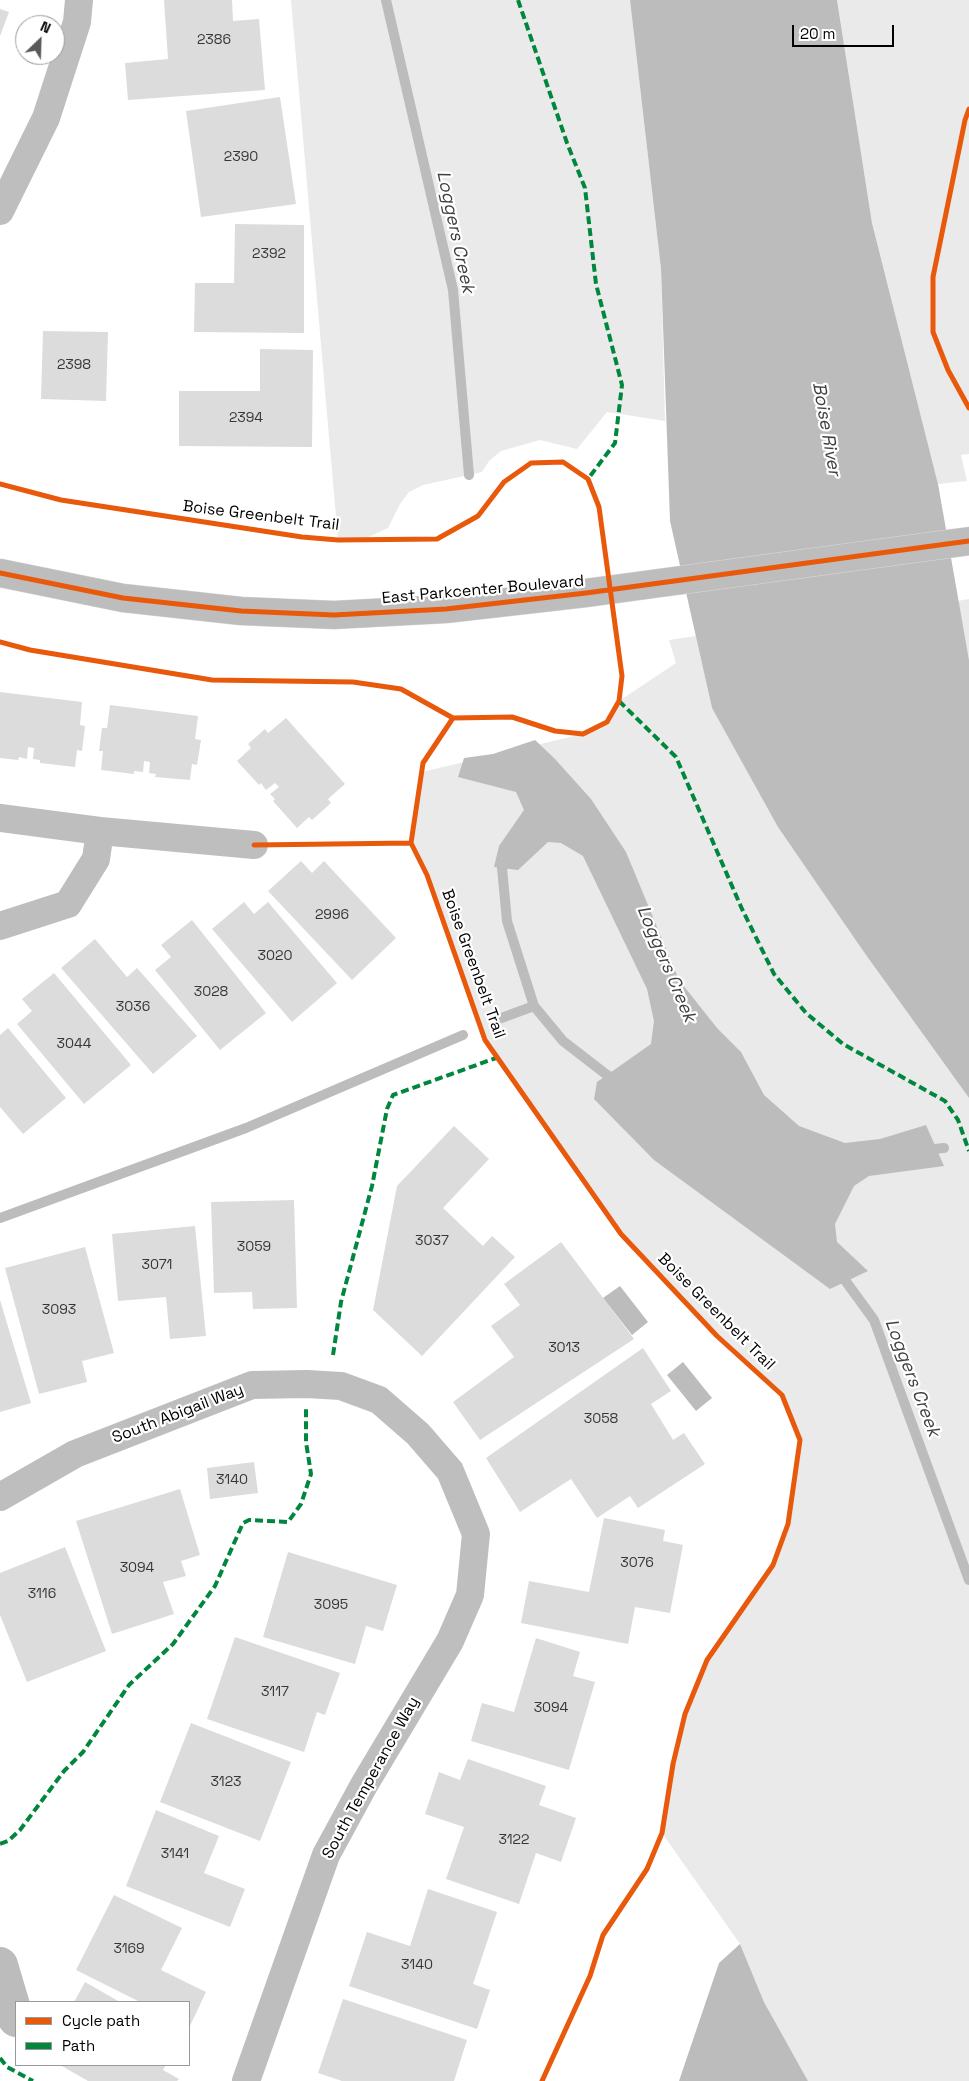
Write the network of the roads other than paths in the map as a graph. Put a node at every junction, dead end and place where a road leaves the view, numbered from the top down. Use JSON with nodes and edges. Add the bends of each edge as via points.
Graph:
{"nodes":[{"id":1,"x":79,"y":0,"type":"edge"},
{"id":2,"x":3,"y":198,"type":"edge"},
{"id":3,"x":969,"y":540,"type":"edge"},
{"id":4,"x":0,"y":574,"type":"edge"},
{"id":5,"x":0,"y":818,"type":"edge"},
{"id":6,"x":100,"y":831,"type":"junction"},
{"id":7,"x":254,"y":845,"type":"dead end"},
{"id":8,"x":0,"y":926,"type":"edge"},
{"id":9,"x":0,"y":1497,"type":"edge"},
{"id":10,"x":476,"y":1534,"type":"joint"},
{"id":11,"x":246,"y":2081,"type":"edge"}],
"edges":[{"from":1,"to":2,"type":"street","via":[[77,22],[46,118]]},
{"from":3,"to":4,"type":"main road","name":"East Parkcenter Boulevard","via":[[586,593],[446,609],[334,615],[241,611],[123,598]]},
{"from":5,"to":6,"type":"street"},
{"from":6,"to":7,"type":"street"},
{"from":6,"to":8,"type":"street","via":[[96,859],[68,904]]},
{"from":9,"to":10,"type":"street","name":"South Abigail Way","via":[[75,1454],[252,1386],[342,1386],[378,1400],[418,1434],[450,1471]]},
{"from":10,"to":11,"type":"street","name":"South Temperance Way","via":[[470,1595],[466,1605],[450,1641],[326,1855]]}]}
